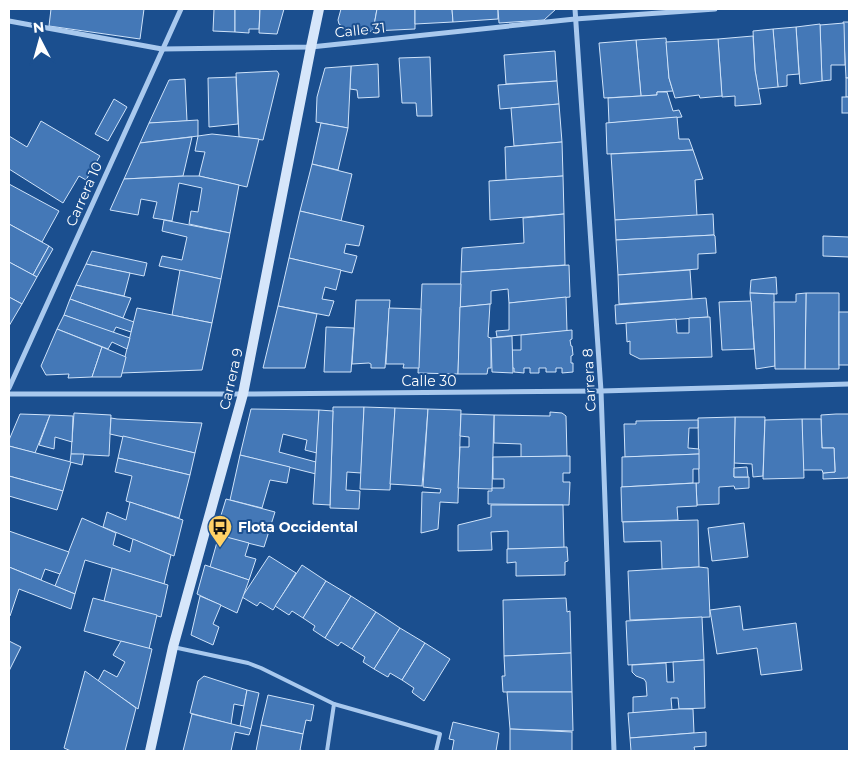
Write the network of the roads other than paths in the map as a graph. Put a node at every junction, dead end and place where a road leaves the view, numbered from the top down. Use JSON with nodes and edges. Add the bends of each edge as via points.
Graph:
{"nodes":[{"id":1,"x":180,"y":9,"type":"edge"},
{"id":2,"x":319,"y":9,"type":"edge"},
{"id":3,"x":574,"y":9,"type":"edge"},
{"id":4,"x":715,"y":9,"type":"edge"},
{"id":5,"x":575,"y":19,"type":"junction"},
{"id":6,"x":9,"y":21,"type":"edge"},
{"id":7,"x":311,"y":47,"type":"junction"},
{"id":8,"x":162,"y":49,"type":"junction"},
{"id":9,"x":849,"y":384,"type":"edge"},
{"id":10,"x":9,"y":388,"type":"edge"},
{"id":11,"x":601,"y":391,"type":"junction"},
{"id":12,"x":9,"y":394,"type":"edge"},
{"id":13,"x":243,"y":394,"type":"junction"},
{"id":14,"x":174,"y":646,"type":"junction"},
{"id":15,"x":334,"y":704,"type":"junction"},
{"id":16,"x":150,"y":751,"type":"edge"},
{"id":17,"x":327,"y":751,"type":"edge"},
{"id":18,"x":436,"y":751,"type":"edge"},
{"id":19,"x":614,"y":751,"type":"edge"}],
"edges":[{"from":1,"to":8,"type":"street","name":"Carrera 10"},
{"from":2,"to":7,"type":"main road","name":"Carrera 9"},
{"from":3,"to":5,"type":"street","name":"Carrera 8"},
{"from":4,"to":5,"type":"street","name":"Calle 31"},
{"from":5,"to":7,"type":"street","name":"Calle 31"},
{"from":5,"to":11,"type":"street","name":"Carrera 8"},
{"from":6,"to":8,"type":"street","name":"Calle 31"},
{"from":7,"to":8,"type":"street","name":"Calle 31"},
{"from":7,"to":13,"type":"main road","name":"Carrera 9"},
{"from":8,"to":10,"type":"street","name":"Carrera 10"},
{"from":9,"to":11,"type":"street","name":"Calle 30"},
{"from":11,"to":13,"type":"street","name":"Calle 30"},
{"from":11,"to":19,"type":"street","name":"Carrera 8"},
{"from":12,"to":13,"type":"street","name":"Calle 30"},
{"from":13,"to":14,"type":"main road","name":"Carrera 9"},
{"from":14,"to":15,"type":"lane","via":[[261,668]]},
{"from":14,"to":16,"type":"main road","name":"Carrera 9"},
{"from":15,"to":17,"type":"lane"},
{"from":15,"to":18,"type":"lane","via":[[440,734]]}]}
